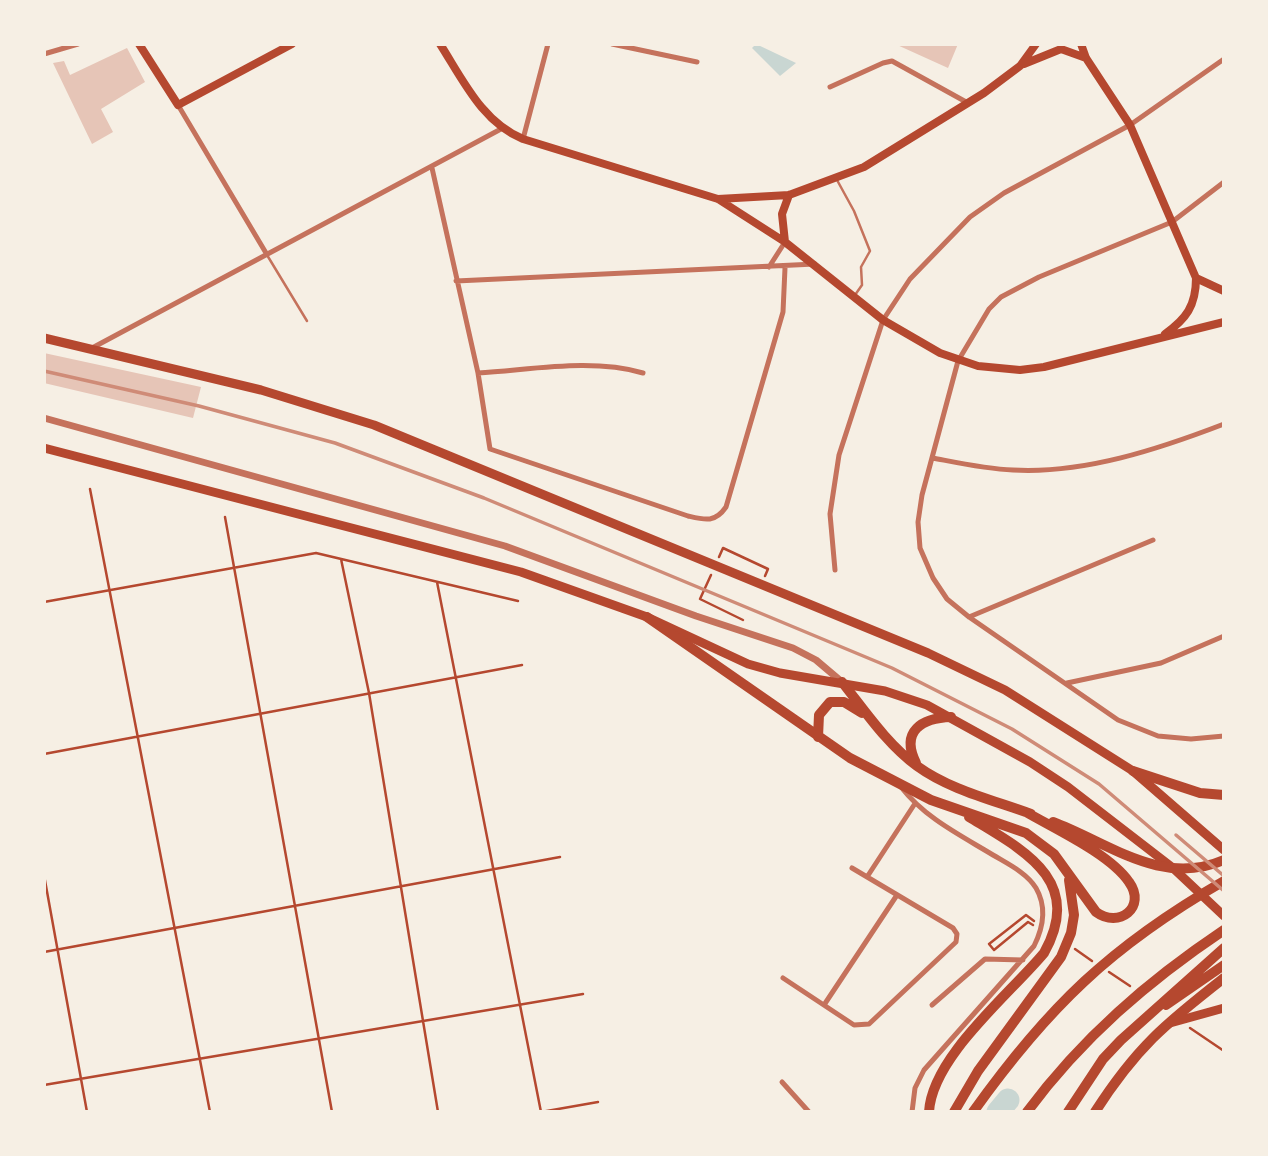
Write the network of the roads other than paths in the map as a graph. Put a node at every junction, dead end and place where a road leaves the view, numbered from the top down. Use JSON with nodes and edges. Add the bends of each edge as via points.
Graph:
{"nodes":[{"id":1,"x":78,"y":44,"type":"edge"},
{"id":2,"x":139,"y":44,"type":"edge"},
{"id":3,"x":292,"y":44,"type":"edge"},
{"id":4,"x":440,"y":44,"type":"edge"},
{"id":5,"x":548,"y":44,"type":"edge"},
{"id":6,"x":612,"y":44,"type":"edge"},
{"id":7,"x":1037,"y":44,"type":"edge"},
{"id":8,"x":1081,"y":44,"type":"edge"},
{"id":9,"x":44,"y":54,"type":"edge"},
{"id":10,"x":1086,"y":58,"type":"junction"},
{"id":11,"x":1224,"y":58,"type":"edge"},
{"id":12,"x":697,"y":62,"type":"dead end"},
{"id":13,"x":1020,"y":66,"type":"junction"},
{"id":14,"x":830,"y":87,"type":"dead end"},
{"id":15,"x":968,"y":103,"type":"junction"},
{"id":16,"x":178,"y":105,"type":"junction"},
{"id":17,"x":1130,"y":125,"type":"junction"},
{"id":18,"x":501,"y":129,"type":"junction"},
{"id":19,"x":523,"y":139,"type":"junction"},
{"id":20,"x":432,"y":168,"type":"junction"},
{"id":21,"x":835,"y":178,"type":"junction"},
{"id":22,"x":1224,"y":182,"type":"edge"},
{"id":23,"x":789,"y":195,"type":"junction"},
{"id":24,"x":718,"y":199,"type":"junction"},
{"id":25,"x":1172,"y":222,"type":"junction"},
{"id":26,"x":785,"y":242,"type":"junction"},
{"id":27,"x":266,"y":253,"type":"junction"},
{"id":28,"x":815,"y":264,"type":"junction"},
{"id":29,"x":769,"y":267,"type":"junction"},
{"id":30,"x":785,"y":268,"type":"junction"},
{"id":31,"x":1196,"y":278,"type":"junction"},
{"id":32,"x":456,"y":281,"type":"junction"},
{"id":33,"x":1224,"y":291,"type":"edge"},
{"id":34,"x":854,"y":296,"type":"junction"},
{"id":35,"x":883,"y":320,"type":"junction"},
{"id":36,"x":307,"y":321,"type":"dead end"},
{"id":37,"x":1224,"y":322,"type":"edge"},
{"id":38,"x":44,"y":338,"type":"edge"},
{"id":39,"x":1159,"y":338,"type":"junction"},
{"id":40,"x":92,"y":348,"type":"junction"},
{"id":41,"x":958,"y":361,"type":"junction"},
{"id":42,"x":478,"y":373,"type":"junction"},
{"id":43,"x":643,"y":373,"type":"dead end"},
{"id":44,"x":44,"y":418,"type":"edge"},
{"id":45,"x":1223,"y":426,"type":"edge"},
{"id":46,"x":44,"y":448,"type":"edge"},
{"id":47,"x":933,"y":457,"type":"junction"},
{"id":48,"x":1153,"y":540,"type":"dead end"},
{"id":49,"x":835,"y":570,"type":"dead end"},
{"id":50,"x":647,"y":617,"type":"junction"},
{"id":51,"x":969,"y":617,"type":"junction"},
{"id":52,"x":1224,"y":636,"type":"edge"},
{"id":53,"x":842,"y":682,"type":"junction"},
{"id":54,"x":1066,"y":683,"type":"junction"},
{"id":55,"x":951,"y":717,"type":"junction"},
{"id":56,"x":872,"y":721,"type":"junction"},
{"id":57,"x":1224,"y":736,"type":"edge"},
{"id":58,"x":818,"y":737,"type":"junction"},
{"id":59,"x":917,"y":766,"type":"junction"},
{"id":60,"x":1133,"y":771,"type":"junction"},
{"id":61,"x":899,"y":785,"type":"junction"},
{"id":62,"x":1224,"y":795,"type":"edge"},
{"id":63,"x":914,"y":805,"type":"junction"},
{"id":64,"x":958,"y":811,"type":"junction"},
{"id":65,"x":1026,"y":812,"type":"junction"},
{"id":66,"x":1224,"y":850,"type":"edge"},
{"id":67,"x":1224,"y":860,"type":"edge"},
{"id":68,"x":852,"y":868,"type":"dead end"},
{"id":69,"x":1067,"y":870,"type":"junction"},
{"id":70,"x":867,"y":877,"type":"junction"},
{"id":71,"x":1224,"y":881,"type":"edge"},
{"id":72,"x":897,"y":895,"type":"junction"},
{"id":73,"x":1224,"y":916,"type":"edge"},
{"id":74,"x":1224,"y":930,"type":"edge"},
{"id":75,"x":1224,"y":948,"type":"edge"},
{"id":76,"x":1023,"y":960,"type":"junction"},
{"id":77,"x":1224,"y":965,"type":"edge"},
{"id":78,"x":783,"y":978,"type":"dead end"},
{"id":79,"x":1224,"y":978,"type":"edge"},
{"id":80,"x":824,"y":1005,"type":"junction"},
{"id":81,"x":932,"y":1005,"type":"dead end"},
{"id":82,"x":1221,"y":1011,"type":"edge"},
{"id":83,"x":1148,"y":1015,"type":"junction"},
{"id":84,"x":1162,"y":1026,"type":"junction"},
{"id":85,"x":782,"y":1082,"type":"dead end"},
{"id":86,"x":809,"y":1112,"type":"edge"},
{"id":87,"x":912,"y":1112,"type":"edge"},
{"id":88,"x":929,"y":1112,"type":"edge"},
{"id":89,"x":954,"y":1112,"type":"edge"},
{"id":90,"x":973,"y":1112,"type":"edge"},
{"id":91,"x":1027,"y":1112,"type":"edge"},
{"id":92,"x":1068,"y":1112,"type":"edge"},
{"id":93,"x":1095,"y":1112,"type":"edge"}],
"edges":[{"from":1,"to":9,"type":"street"},
{"from":2,"to":16,"type":"main road"},
{"from":3,"to":16,"type":"main road"},
{"from":4,"to":18,"type":"main road"},
{"from":5,"to":19,"type":"street"},
{"from":6,"to":12,"type":"street"},
{"from":7,"to":13,"type":"main road"},
{"from":8,"to":10,"type":"main road"},
{"from":10,"to":13,"type":"main road","via":[[1061,49]]},
{"from":10,"to":17,"type":"main road"},
{"from":11,"to":17,"type":"street"},
{"from":13,"to":15,"type":"main road"},
{"from":14,"to":15,"type":"street","via":[[892,61]]},
{"from":15,"to":21,"type":"main road","via":[[864,167]]},
{"from":16,"to":27,"type":"street"},
{"from":17,"to":25,"type":"main road"},
{"from":17,"to":35,"type":"street","via":[[1041,171],[970,217],[936,249]]},
{"from":18,"to":19,"type":"main road"},
{"from":18,"to":20,"type":"street"},
{"from":19,"to":24,"type":"main road"},
{"from":20,"to":27,"type":"street"},
{"from":20,"to":32,"type":"street"},
{"from":21,"to":23,"type":"main road"},
{"from":21,"to":34,"type":"lane","via":[[855,211],[870,251],[861,267],[862,285]]},
{"from":22,"to":25,"type":"street"},
{"from":23,"to":24,"type":"main road"},
{"from":23,"to":26,"type":"main road","via":[[782,214]]},
{"from":24,"to":26,"type":"main road"},
{"from":25,"to":31,"type":"main road"},
{"from":25,"to":41,"type":"street","via":[[1007,293],[989,309]]},
{"from":26,"to":28,"type":"main road"},
{"from":26,"to":29,"type":"street"},
{"from":27,"to":36,"type":"lane"},
{"from":27,"to":40,"type":"street"},
{"from":28,"to":30,"type":"street"},
{"from":28,"to":34,"type":"main road"},
{"from":29,"to":30,"type":"street"},
{"from":29,"to":32,"type":"street"},
{"from":30,"to":42,"type":"street","via":[[783,312],[732,491],[720,516],[709,520],[490,449]]},
{"from":31,"to":33,"type":"main road"},
{"from":31,"to":39,"type":"main road","via":[[1189,312]]},
{"from":32,"to":42,"type":"street"},
{"from":34,"to":35,"type":"main road"},
{"from":35,"to":41,"type":"main road"},
{"from":35,"to":49,"type":"street","via":[[849,415],[834,477],[830,514]]},
{"from":37,"to":39,"type":"main road"},
{"from":38,"to":40,"type":"main road"},
{"from":39,"to":41,"type":"main road","via":[[1044,367],[996,368]]},
{"from":40,"to":60,"type":"main road","via":[[261,390],[387,431],[928,653],[1005,690]]},
{"from":41,"to":47,"type":"street"},
{"from":42,"to":43,"type":"street","via":[[588,366]]},
{"from":44,"to":53,"type":"street","via":[[505,546],[750,632],[816,660]]},
{"from":45,"to":47,"type":"street","via":[[1154,448],[1057,469],[1014,470]]},
{"from":46,"to":50,"type":"main road","via":[[521,572]]},
{"from":47,"to":51,"type":"street","via":[[918,522],[920,548],[947,599]]},
{"from":48,"to":51,"type":"street"},
{"from":50,"to":53,"type":"main road","via":[[748,664]]},
{"from":50,"to":58,"type":"highway"},
{"from":51,"to":54,"type":"street"},
{"from":52,"to":54,"type":"street","via":[[1161,663]]},
{"from":53,"to":55,"type":"main road","via":[[906,697]]},
{"from":53,"to":56,"type":"highway"},
{"from":54,"to":57,"type":"street","via":[[1118,720],[1158,736]]},
{"from":55,"to":59,"type":"highway","via":[[928,719],[915,730],[911,747]]},
{"from":55,"to":73,"type":"main road","via":[[1068,787],[1173,868]]},
{"from":56,"to":58,"type":"highway","via":[[850,705],[830,702],[819,715]]},
{"from":56,"to":59,"type":"highway"},
{"from":58,"to":61,"type":"highway"},
{"from":59,"to":65,"type":"highway","via":[[958,788]]},
{"from":60,"to":62,"type":"highway","via":[[1189,790]]},
{"from":60,"to":66,"type":"main road"},
{"from":61,"to":63,"type":"street"},
{"from":61,"to":64,"type":"highway"},
{"from":63,"to":70,"type":"street"},
{"from":63,"to":76,"type":"street","via":[[1035,886],[1042,908],[1041,930]]},
{"from":64,"to":69,"type":"highway","via":[[1026,833]]},
{"from":64,"to":88,"type":"highway","via":[[1041,867],[1052,882],[1059,918],[1044,953],[961,1045],[937,1079]]},
{"from":65,"to":67,"type":"highway","via":[[1156,867],[1197,869]]},
{"from":65,"to":69,"type":"highway","via":[[1122,874],[1135,893],[1132,909],[1122,919],[1104,918]]},
{"from":68,"to":70,"type":"street"},
{"from":69,"to":89,"type":"highway","via":[[1074,915],[1061,957]]},
{"from":70,"to":72,"type":"street"},
{"from":71,"to":90,"type":"highway","via":[[1133,938],[1089,975],[1019,1048]]},
{"from":72,"to":80,"type":"street"},
{"from":72,"to":80,"type":"street","via":[[953,928],[956,942],[869,1024],[854,1025]]},
{"from":74,"to":91,"type":"highway","via":[[1157,977],[1082,1044]]},
{"from":75,"to":83,"type":"highway"},
{"from":76,"to":81,"type":"street","via":[[985,959]]},
{"from":76,"to":87,"type":"street","via":[[924,1070],[915,1088]]},
{"from":77,"to":83,"type":"highway"},
{"from":78,"to":80,"type":"street"},
{"from":79,"to":84,"type":"highway"},
{"from":82,"to":84,"type":"main road"},
{"from":83,"to":92,"type":"highway","via":[[1103,1059]]},
{"from":84,"to":93,"type":"highway","via":[[1130,1059]]},
{"from":85,"to":86,"type":"street"}]}
